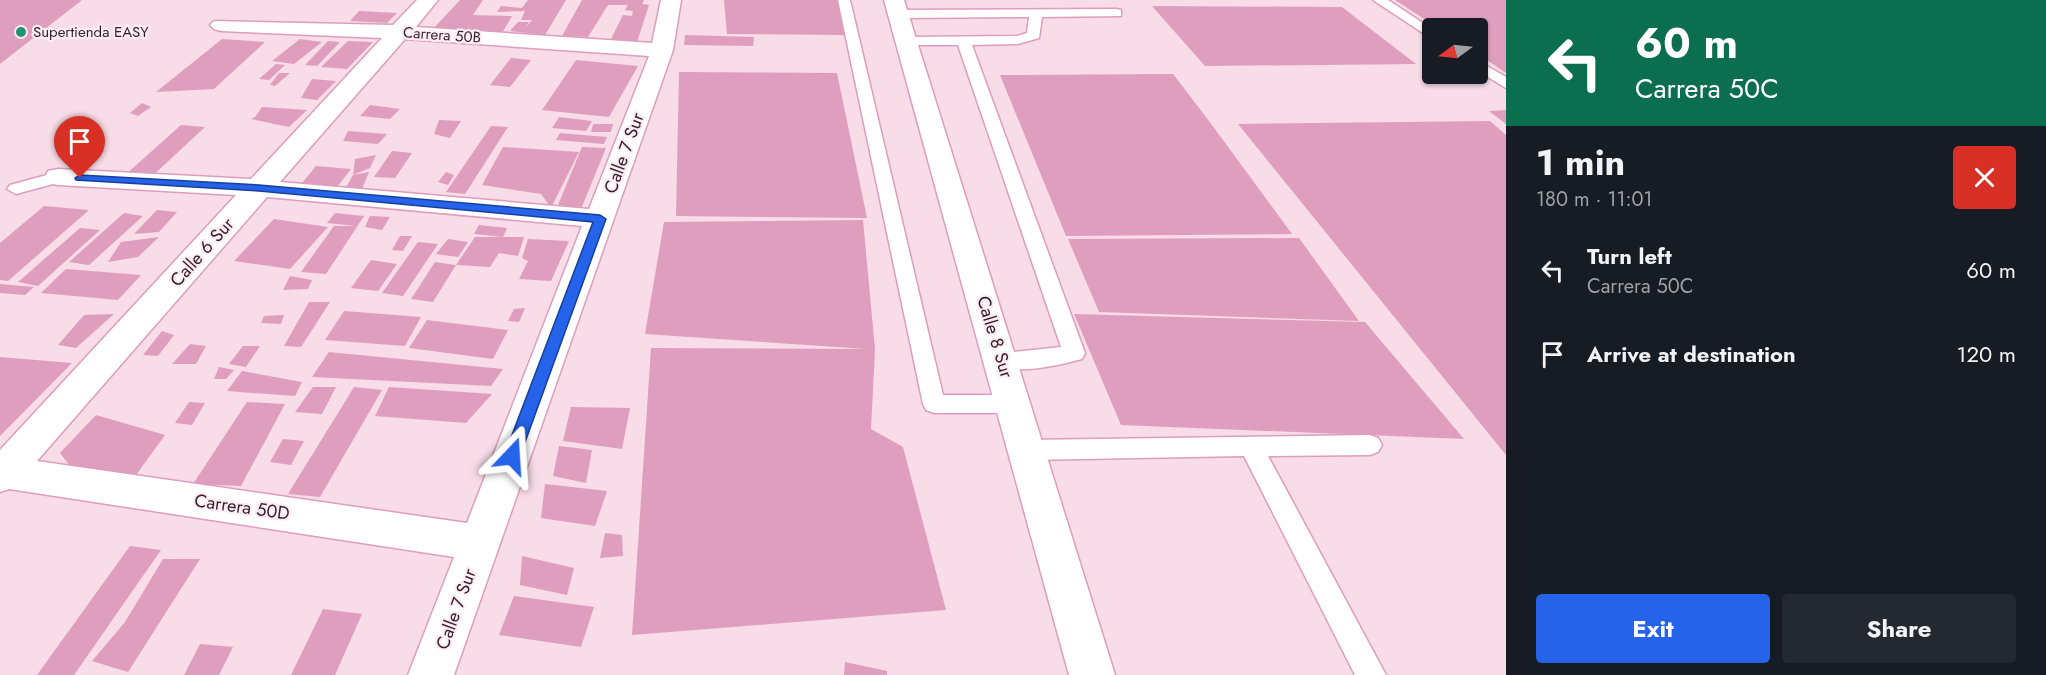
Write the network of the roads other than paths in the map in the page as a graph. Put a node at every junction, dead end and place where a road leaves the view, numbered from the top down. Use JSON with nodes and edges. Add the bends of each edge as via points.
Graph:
{"nodes":[{"id":1,"x":428,"y":0,"type":"edge"},
{"id":2,"x":671,"y":0,"type":"edge"},
{"id":3,"x":844,"y":0,"type":"edge"},
{"id":4,"x":951,"y":0,"type":"edge"},
{"id":5,"x":1379,"y":0,"type":"edge"},
{"id":6,"x":1116,"y":13,"type":"dead end"},
{"id":7,"x":957,"y":14,"type":"junction"},
{"id":8,"x":1036,"y":14,"type":"junction"},
{"id":9,"x":900,"y":18,"type":"edge"},
{"id":10,"x":221,"y":25,"type":"dead end"},
{"id":11,"x":1422,"y":28,"type":"edge"},
{"id":12,"x":399,"y":32,"type":"junction"},
{"id":13,"x":964,"y":41,"type":"junction"},
{"id":14,"x":662,"y":50,"type":"junction"},
{"id":15,"x":1488,"y":72,"type":"edge"},
{"id":16,"x":1506,"y":84,"type":"edge"},
{"id":17,"x":50,"y":171,"type":"joint"},
{"id":18,"x":259,"y":188,"type":"junction"},
{"id":19,"x":16,"y":189,"type":"dead end"},
{"id":20,"x":600,"y":219,"type":"junction"},
{"id":21,"x":1002,"y":360,"type":"junction"},
{"id":22,"x":1015,"y":404,"type":"junction"},
{"id":23,"x":1370,"y":445,"type":"dead end"},
{"id":24,"x":1250,"y":446,"type":"junction"},
{"id":25,"x":1028,"y":450,"type":"junction"},
{"id":26,"x":2,"y":474,"type":"edge"},
{"id":27,"x":480,"y":543,"type":"junction"},
{"id":28,"x":431,"y":675,"type":"edge"},
{"id":29,"x":1092,"y":675,"type":"edge"},
{"id":30,"x":1371,"y":675,"type":"edge"}],
"edges":[{"from":1,"to":12,"type":"street","name":"Calle 6 Sur"},
{"from":2,"to":14,"type":"street","name":"Calle 7 Sur"},
{"from":3,"to":22,"type":"lane","via":[[934,404]]},
{"from":4,"to":7,"type":"lane"},
{"from":5,"to":11,"type":"lane"},
{"from":6,"to":8,"type":"lane"},
{"from":7,"to":8,"type":"lane"},
{"from":7,"to":9,"type":"lane"},
{"from":8,"to":13,"type":"lane","via":[[1034,35],[1018,40]]},
{"from":9,"to":13,"type":"lane"},
{"from":9,"to":21,"type":"street","name":"Calle 8 Sur"},
{"from":10,"to":12,"type":"street","name":"Carrera 50B"},
{"from":12,"to":14,"type":"street","name":"Carrera 50B"},
{"from":12,"to":18,"type":"street","name":"Calle 6 Sur"},
{"from":13,"to":21,"type":"lane","via":[[1074,353],[1034,360]]},
{"from":14,"to":20,"type":"street","name":"Calle 7 Sur"},
{"from":15,"to":16,"type":"lane"},
{"from":17,"to":18,"type":"street"},
{"from":17,"to":19,"type":"lane"},
{"from":18,"to":20,"type":"street"},
{"from":18,"to":26,"type":"street","name":"Calle 6 Sur"},
{"from":20,"to":27,"type":"street","name":"Calle 7 Sur"},
{"from":21,"to":22,"type":"street","name":"Calle 8 Sur"},
{"from":22,"to":25,"type":"street","name":"Calle 8 Sur"},
{"from":23,"to":24,"type":"lane"},
{"from":24,"to":25,"type":"lane"},
{"from":24,"to":30,"type":"lane"},
{"from":25,"to":29,"type":"street","name":"Calle 8 Sur"},
{"from":26,"to":27,"type":"street","name":"Carrera 50D"},
{"from":27,"to":28,"type":"street","name":"Calle 7 Sur"}]}
